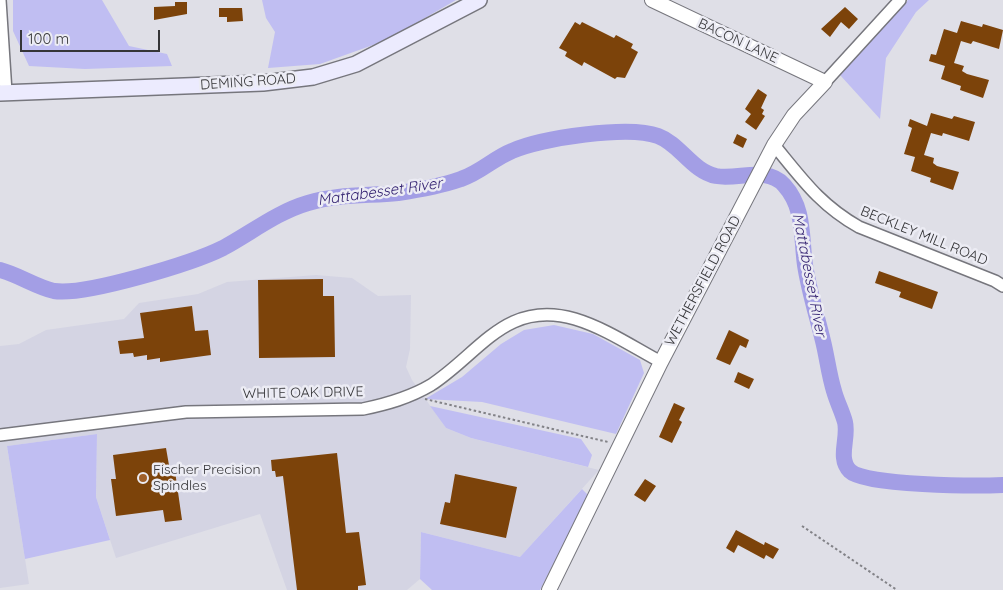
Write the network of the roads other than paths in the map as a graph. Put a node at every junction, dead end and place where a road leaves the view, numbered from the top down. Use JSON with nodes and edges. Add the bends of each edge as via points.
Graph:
{"nodes":[{"id":1,"x":0,"y":0,"type":"edge"},
{"id":2,"x":479,"y":0,"type":"edge"},
{"id":3,"x":652,"y":0,"type":"edge"},
{"id":4,"x":900,"y":0,"type":"edge"},
{"id":5,"x":825,"y":82,"type":"junction"},
{"id":6,"x":3,"y":92,"type":"edge"},
{"id":7,"x":774,"y":145,"type":"junction"},
{"id":8,"x":1003,"y":286,"type":"edge"},
{"id":9,"x":660,"y":362,"type":"junction"},
{"id":10,"x":0,"y":435,"type":"edge"},
{"id":11,"x":549,"y":590,"type":"edge"}],
"edges":[{"from":1,"to":6,"type":"street"},
{"from":2,"to":6,"type":"main road","name":"DEMING ROAD","via":[[356,64],[313,77],[263,83]]},
{"from":3,"to":5,"type":"street","name":"BACON LANE"},
{"from":4,"to":5,"type":"street","name":"WETHERSFIELD ROAD"},
{"from":5,"to":7,"type":"street","name":"WETHERSFIELD ROAD","via":[[794,115]]},
{"from":7,"to":8,"type":"street","name":"BECKLEY MILL ROAD","via":[[818,198],[841,217],[859,228]]},
{"from":7,"to":9,"type":"street","name":"WETHERSFIELD ROAD"},
{"from":9,"to":10,"type":"street","name":"WHITE OAK DRIVE","via":[[576,320],[538,316],[497,330],[451,371],[390,404],[363,409],[186,412]]},
{"from":9,"to":11,"type":"street","name":"WETHERSFIELD ROAD"}]}
